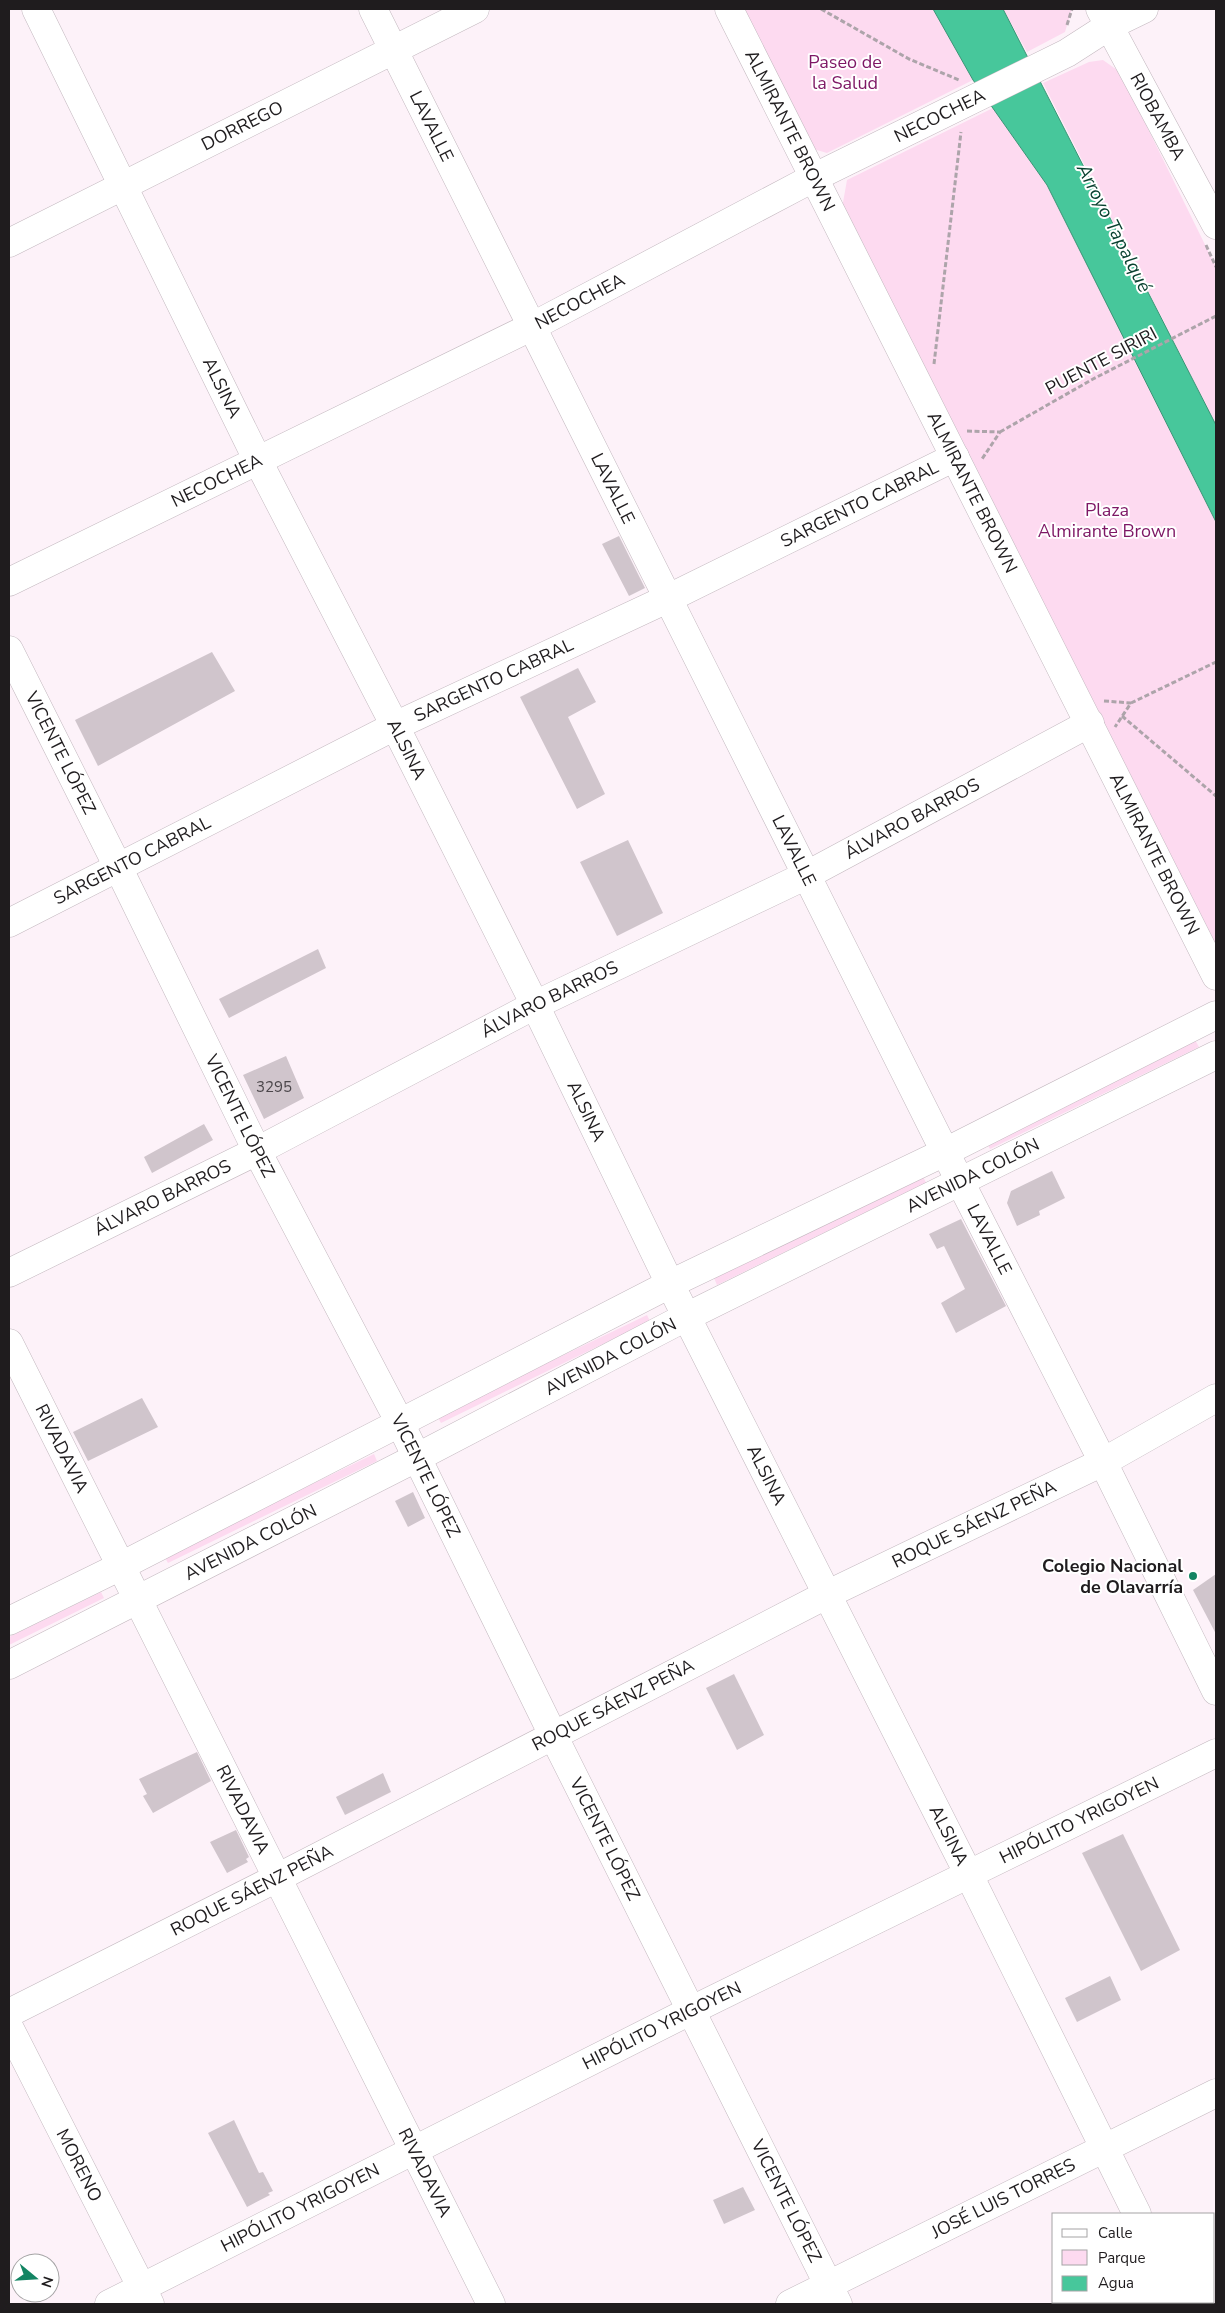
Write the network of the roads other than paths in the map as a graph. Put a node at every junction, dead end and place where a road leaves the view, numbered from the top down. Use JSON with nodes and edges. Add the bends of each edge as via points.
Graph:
{"nodes":[{"id":1,"x":36,"y":9,"type":"edge"},
{"id":2,"x":373,"y":9,"type":"edge"},
{"id":3,"x":475,"y":9,"type":"edge"},
{"id":4,"x":729,"y":9,"type":"edge"},
{"id":5,"x":1144,"y":9,"type":"edge"},
{"id":6,"x":1105,"y":17,"type":"edge"},
{"id":7,"x":394,"y":51,"type":"junction"},
{"id":8,"x":815,"y":177,"type":"junction"},
{"id":9,"x":122,"y":186,"type":"junction"},
{"id":10,"x":1216,"y":225,"type":"edge"},
{"id":11,"x":9,"y":243,"type":"edge"},
{"id":12,"x":533,"y":326,"type":"junction"},
{"id":13,"x":258,"y":461,"type":"junction"},
{"id":14,"x":967,"y":461,"type":"junction"},
{"id":15,"x":9,"y":582,"type":"edge"},
{"id":16,"x":669,"y":598,"type":"junction"},
{"id":17,"x":9,"y":650,"type":"edge"},
{"id":18,"x":1100,"y":718,"type":"junction"},
{"id":19,"x":395,"y":726,"type":"junction"},
{"id":20,"x":118,"y":867,"type":"junction"},
{"id":21,"x":807,"y":875,"type":"junction"},
{"id":22,"x":9,"y":923,"type":"edge"},
{"id":23,"x":1216,"y":976,"type":"edge"},
{"id":24,"x":535,"y":1005,"type":"junction"},
{"id":25,"x":1216,"y":1015,"type":"edge"},
{"id":26,"x":1216,"y":1055,"type":"edge"},
{"id":27,"x":257,"y":1151,"type":"junction"},
{"id":28,"x":945,"y":1152,"type":"junction"},
{"id":29,"x":962,"y":1182,"type":"junction"},
{"id":30,"x":9,"y":1274,"type":"edge"},
{"id":31,"x":670,"y":1284,"type":"junction"},
{"id":32,"x":686,"y":1317,"type":"junction"},
{"id":33,"x":9,"y":1343,"type":"edge"},
{"id":34,"x":1216,"y":1398,"type":"edge"},
{"id":35,"x":400,"y":1423,"type":"junction"},
{"id":36,"x":416,"y":1458,"type":"junction"},
{"id":37,"x":1103,"y":1462,"type":"junction"},
{"id":38,"x":121,"y":1566,"type":"junction"},
{"id":39,"x":826,"y":1595,"type":"junction"},
{"id":40,"x":138,"y":1600,"type":"junction"},
{"id":41,"x":9,"y":1621,"type":"edge"},
{"id":42,"x":9,"y":1665,"type":"edge"},
{"id":43,"x":1216,"y":1692,"type":"edge"},
{"id":44,"x":553,"y":1735,"type":"junction"},
{"id":45,"x":1216,"y":1753,"type":"edge"},
{"id":46,"x":969,"y":1875,"type":"junction"},
{"id":47,"x":277,"y":1878,"type":"junction"},
{"id":48,"x":692,"y":2010,"type":"junction"},
{"id":49,"x":9,"y":2013,"type":"edge"},
{"id":50,"x":9,"y":2027,"type":"edge"},
{"id":51,"x":1216,"y":2093,"type":"edge"},
{"id":52,"x":414,"y":2149,"type":"junction"},
{"id":53,"x":1105,"y":2149,"type":"junction"},
{"id":54,"x":1137,"y":2213,"type":"edge"},
{"id":55,"x":833,"y":2295,"type":"edge"},
{"id":56,"x":146,"y":2296,"type":"edge"},
{"id":57,"x":109,"y":2304,"type":"edge"},
{"id":58,"x":491,"y":2304,"type":"edge"},
{"id":59,"x":790,"y":2304,"type":"edge"}],
"edges":[{"from":1,"to":9,"type":"street","name":"ALSINA"},
{"from":2,"to":7,"type":"street","name":"LAVALLE"},
{"from":3,"to":7,"type":"street","name":"DORREGO"},
{"from":4,"to":8,"type":"street","name":"ALMIRANTE BROWN"},
{"from":5,"to":6,"type":"street","name":"NECOCHEA"},
{"from":6,"to":8,"type":"street","name":"NECOCHEA","via":[[1067,53],[972,89]]},
{"from":6,"to":10,"type":"street","name":"RIOBAMBA"},
{"from":7,"to":9,"type":"street","name":"DORREGO"},
{"from":7,"to":12,"type":"street","name":"LAVALLE"},
{"from":8,"to":12,"type":"street","name":"NECOCHEA"},
{"from":8,"to":14,"type":"street","name":"ALMIRANTE BROWN"},
{"from":9,"to":11,"type":"street","name":"DORREGO"},
{"from":9,"to":13,"type":"street","name":"ALSINA"},
{"from":12,"to":13,"type":"street","name":"NECOCHEA"},
{"from":12,"to":16,"type":"street","name":"LAVALLE"},
{"from":13,"to":15,"type":"street","name":"NECOCHEA"},
{"from":13,"to":19,"type":"street","name":"ALSINA"},
{"from":14,"to":16,"type":"street","name":"SARGENTO CABRAL"},
{"from":14,"to":18,"type":"street","name":"ALMIRANTE BROWN"},
{"from":16,"to":19,"type":"street","name":"SARGENTO CABRAL"},
{"from":16,"to":21,"type":"street","name":"LAVALLE"},
{"from":17,"to":20,"type":"street","name":"VICENTE LÓPEZ"},
{"from":18,"to":21,"type":"street","name":"ÁLVARO BARROS"},
{"from":18,"to":23,"type":"street","name":"ALMIRANTE BROWN"},
{"from":19,"to":20,"type":"street","name":"SARGENTO CABRAL"},
{"from":19,"to":24,"type":"street","name":"ALSINA"},
{"from":20,"to":22,"type":"street","name":"SARGENTO CABRAL"},
{"from":20,"to":27,"type":"street","name":"VICENTE LÓPEZ"},
{"from":21,"to":24,"type":"street","name":"ÁLVARO BARROS"},
{"from":21,"to":28,"type":"street","name":"LAVALLE"},
{"from":24,"to":27,"type":"street","name":"ÁLVARO BARROS"},
{"from":24,"to":31,"type":"street","name":"ALSINA"},
{"from":25,"to":28,"type":"street","name":"AVENIDA COLÓN"},
{"from":26,"to":29,"type":"street","name":"AVENIDA COLÓN"},
{"from":27,"to":30,"type":"street","name":"ÁLVARO BARROS"},
{"from":27,"to":35,"type":"street","name":"VICENTE LÓPEZ"},
{"from":28,"to":29,"type":"street","name":"LAVALLE"},
{"from":28,"to":31,"type":"street","name":"AVENIDA COLÓN"},
{"from":29,"to":32,"type":"street","name":"AVENIDA COLÓN"},
{"from":29,"to":37,"type":"street","name":"LAVALLE"},
{"from":31,"to":32,"type":"street","name":"ALSINA"},
{"from":31,"to":35,"type":"street","name":"AVENIDA COLÓN"},
{"from":32,"to":36,"type":"street","name":"AVENIDA COLÓN"},
{"from":32,"to":39,"type":"street","name":"ALSINA"},
{"from":33,"to":38,"type":"street","name":"RIVADAVIA"},
{"from":34,"to":37,"type":"street","name":"ROQUE SÁENZ PEÑA"},
{"from":35,"to":36,"type":"street","name":"VICENTE LÓPEZ"},
{"from":35,"to":38,"type":"street","name":"AVENIDA COLÓN"},
{"from":36,"to":40,"type":"street","name":"AVENIDA COLÓN"},
{"from":36,"to":44,"type":"street","name":"VICENTE LÓPEZ"},
{"from":37,"to":39,"type":"street","name":"ROQUE SÁENZ PEÑA"},
{"from":37,"to":43,"type":"street","name":"LAVALLE"},
{"from":38,"to":40,"type":"street","name":"RIVADAVIA"},
{"from":38,"to":41,"type":"street","name":"AVENIDA COLÓN"},
{"from":39,"to":44,"type":"street","name":"ROQUE SÁENZ PEÑA"},
{"from":39,"to":46,"type":"street","name":"ALSINA"},
{"from":40,"to":42,"type":"street","name":"AVENIDA COLÓN"},
{"from":40,"to":47,"type":"street","name":"RIVADAVIA"},
{"from":44,"to":47,"type":"street","name":"ROQUE SÁENZ PEÑA"},
{"from":44,"to":48,"type":"street","name":"VICENTE LÓPEZ"},
{"from":45,"to":46,"type":"street","name":"HIPÓLITO YRIGOYEN"},
{"from":46,"to":48,"type":"street","name":"HIPÓLITO YRIGOYEN"},
{"from":46,"to":53,"type":"street","name":"ALSINA"},
{"from":47,"to":49,"type":"street","name":"ROQUE SÁENZ PEÑA"},
{"from":47,"to":52,"type":"street","name":"RIVADAVIA"},
{"from":48,"to":52,"type":"street","name":"HIPÓLITO YRIGOYEN"},
{"from":48,"to":55,"type":"street","name":"VICENTE LÓPEZ"},
{"from":50,"to":56,"type":"street","name":"MORENO"},
{"from":51,"to":53,"type":"street","name":"JOSÉ LUIS TORRES"},
{"from":52,"to":56,"type":"street","name":"HIPÓLITO YRIGOYEN"},
{"from":52,"to":58,"type":"street","name":"RIVADAVIA"},
{"from":53,"to":54,"type":"street","name":"ALSINA"},
{"from":53,"to":55,"type":"street","name":"JOSÉ LUIS TORRES"},
{"from":55,"to":59,"type":"street","name":"JOSÉ LUIS TORRES"},
{"from":56,"to":57,"type":"street","name":"HIPÓLITO YRIGOYEN"}]}
